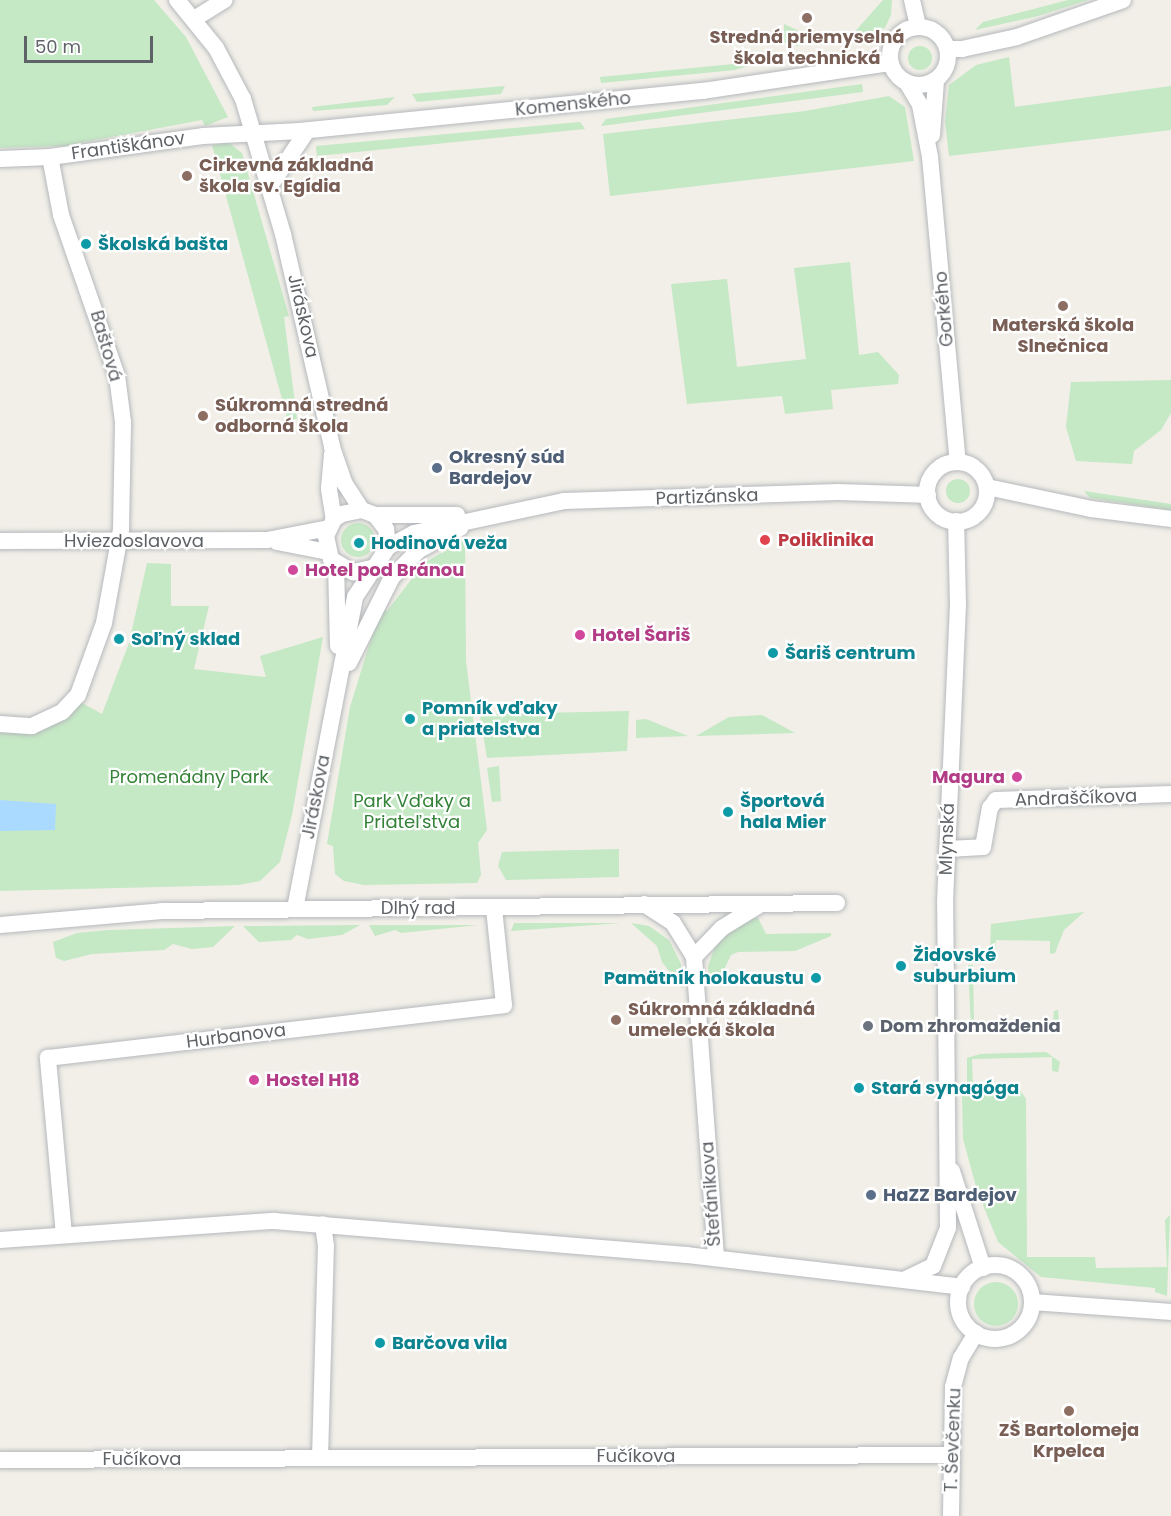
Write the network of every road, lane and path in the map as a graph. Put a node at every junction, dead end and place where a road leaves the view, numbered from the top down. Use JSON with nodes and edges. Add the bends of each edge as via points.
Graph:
{"nodes":[{"id":1,"x":177,"y":0,"type":"edge"},
{"id":2,"x":225,"y":0,"type":"edge"},
{"id":3,"x":912,"y":0,"type":"edge"},
{"id":4,"x":1123,"y":0,"type":"edge"},
{"id":5,"x":195,"y":19,"type":"junction"},
{"id":6,"x":918,"y":26,"type":"junction"},
{"id":7,"x":948,"y":49,"type":"junction"},
{"id":8,"x":890,"y":63,"type":"junction"},
{"id":9,"x":936,"y":80,"type":"junction"},
{"id":10,"x":907,"y":83,"type":"junction"},
{"id":11,"x":307,"y":130,"type":"junction"},
{"id":12,"x":255,"y":134,"type":"junction"},
{"id":13,"x":50,"y":157,"type":"junction"},
{"id":14,"x":930,"y":157,"type":"junction"},
{"id":15,"x":0,"y":159,"type":"edge"},
{"id":16,"x":270,"y":186,"type":"junction"},
{"id":17,"x":332,"y":447,"type":"junction"},
{"id":18,"x":958,"y":462,"type":"junction"},
{"id":19,"x":987,"y":487,"type":"junction"},
{"id":20,"x":928,"y":495,"type":"junction"},
{"id":21,"x":368,"y":513,"type":"junction"},
{"id":22,"x":488,"y":514,"type":"junction"},
{"id":23,"x":1171,"y":519,"type":"edge"},
{"id":24,"x":956,"y":521,"type":"junction"},
{"id":25,"x":332,"y":524,"type":"junction"},
{"id":26,"x":267,"y":540,"type":"junction"},
{"id":27,"x":0,"y":541,"type":"edge"},
{"id":28,"x":119,"y":542,"type":"junction"},
{"id":29,"x":388,"y":547,"type":"junction"},
{"id":30,"x":332,"y":558,"type":"junction"},
{"id":31,"x":372,"y":568,"type":"junction"},
{"id":32,"x":339,"y":686,"type":"junction"},
{"id":33,"x":0,"y":724,"type":"edge"},
{"id":34,"x":1171,"y":794,"type":"edge"},
{"id":35,"x":947,"y":849,"type":"junction"},
{"id":36,"x":837,"y":903,"type":"dead end"},
{"id":37,"x":644,"y":904,"type":"junction"},
{"id":38,"x":762,"y":904,"type":"junction"},
{"id":39,"x":494,"y":908,"type":"junction"},
{"id":40,"x":295,"y":909,"type":"junction"},
{"id":41,"x":0,"y":925,"type":"edge"},
{"id":42,"x":694,"y":957,"type":"junction"},
{"id":43,"x":947,"y":1156,"type":"junction"},
{"id":44,"x":323,"y":1224,"type":"junction"},
{"id":45,"x":64,"y":1235,"type":"junction"},
{"id":46,"x":0,"y":1240,"type":"edge"},
{"id":47,"x":716,"y":1258,"type":"junction"},
{"id":48,"x":983,"y":1268,"type":"junction"},
{"id":49,"x":906,"y":1279,"type":"junction"},
{"id":50,"x":962,"y":1287,"type":"junction"},
{"id":51,"x":1033,"y":1302,"type":"junction"},
{"id":52,"x":1171,"y":1312,"type":"edge"},
{"id":53,"x":976,"y":1333,"type":"junction"},
{"id":54,"x":951,"y":1455,"type":"junction"},
{"id":55,"x":320,"y":1458,"type":"junction"},
{"id":56,"x":0,"y":1460,"type":"edge"},
{"id":57,"x":951,"y":1516,"type":"edge"}],
"edges":[{"from":1,"to":5,"type":"street","name":"Jiráskova"},
{"from":2,"to":5,"type":"street"},
{"from":3,"to":6,"type":"street"},
{"from":4,"to":7,"type":"street","via":[[1017,37]]},
{"from":5,"to":12,"type":"street","name":"Jiráskova","via":[[228,69]]},
{"from":6,"to":7,"type":"street","via":[[933,30]]},
{"from":6,"to":8,"type":"street","via":[[908,28],[893,40]]},
{"from":7,"to":9,"type":"street","via":[[947,66]]},
{"from":8,"to":10,"type":"street"},
{"from":8,"to":11,"type":"street","name":"Komenského","via":[[703,91]]},
{"from":9,"to":10,"type":"street","via":[[927,84]]},
{"from":9,"to":14,"type":"street","name":"Gorkého"},
{"from":10,"to":14,"type":"street","name":"Gorkého","via":[[920,105]]},
{"from":11,"to":12,"type":"street","name":"Komenského"},
{"from":11,"to":16,"type":"street"},
{"from":12,"to":13,"type":"street","name":"Františkánov","via":[[203,136]]},
{"from":12,"to":16,"type":"street","name":"Jiráskova"},
{"from":13,"to":15,"type":"street","name":"Františkánov"},
{"from":13,"to":28,"type":"street","name":"Baštová","via":[[61,215],[117,376],[123,458]]},
{"from":14,"to":18,"type":"street","name":"Gorkého"},
{"from":16,"to":17,"type":"street","name":"Jiráskova"},
{"from":17,"to":21,"type":"street","name":"Jiráskova","via":[[345,484]]},
{"from":17,"to":25,"type":"street","name":"Jiráskova"},
{"from":18,"to":19,"type":"street","via":[[977,469]]},
{"from":18,"to":20,"type":"street","via":[[948,463],[932,475]]},
{"from":19,"to":23,"type":"street","via":[[1091,509]]},
{"from":19,"to":24,"type":"street","via":[[980,511]]},
{"from":20,"to":22,"type":"street","name":"Partizánska","via":[[838,492],[564,501]]},
{"from":20,"to":24,"type":"street","via":[[940,516]]},
{"from":21,"to":22,"type":"street","name":"Partizánska"},
{"from":21,"to":25,"type":"street","via":[[342,513]]},
{"from":21,"to":29,"type":"street","via":[[386,529]]},
{"from":22,"to":29,"type":"street","name":"Partizánska","via":[[414,533]]},
{"from":22,"to":32,"type":"street","name":"Jiráskova","via":[[419,550],[392,577]]},
{"from":24,"to":35,"type":"street","name":"Mlynská","via":[[958,606]]},
{"from":25,"to":26,"type":"street","name":"Hviezdoslavova"},
{"from":25,"to":30,"type":"street"},
{"from":26,"to":28,"type":"street","name":"Hviezdoslavova"},
{"from":26,"to":30,"type":"street","name":"Hviezdoslavova"},
{"from":27,"to":28,"type":"street","name":"Hviezdoslavova"},
{"from":28,"to":33,"type":"street","name":"Baštová","via":[[104,623],[78,694],[62,712],[32,726]]},
{"from":29,"to":31,"type":"street"},
{"from":30,"to":31,"type":"street","via":[[353,572]]},
{"from":30,"to":32,"type":"street","name":"Jiráskova"},
{"from":31,"to":32,"type":"street","name":"Jiráskova","via":[[355,597]]},
{"from":32,"to":40,"type":"street","name":"Jiráskova"},
{"from":34,"to":35,"type":"street","name":"Andraščíkova","via":[[996,800],[990,808],[983,847]]},
{"from":35,"to":43,"type":"street","name":"Mlynská"},
{"from":36,"to":38,"type":"street","name":"Dlhý rad"},
{"from":37,"to":38,"type":"street","name":"Dlhý rad"},
{"from":37,"to":39,"type":"street","name":"Dlhý rad"},
{"from":37,"to":42,"type":"street","name":"Štefánikova","via":[[673,923]]},
{"from":38,"to":42,"type":"street","via":[[722,928]]},
{"from":39,"to":40,"type":"street","name":"Dlhý rad"},
{"from":39,"to":45,"type":"street","name":"Hurbanova","via":[[504,1005],[48,1058]]},
{"from":40,"to":41,"type":"street","name":"Dlhý rad","via":[[101,914]]},
{"from":42,"to":47,"type":"street","name":"Štefánikova"},
{"from":43,"to":48,"type":"street","name":"Mlynská"},
{"from":43,"to":49,"type":"street","name":"Mlynská","via":[[948,1228],[944,1246],[933,1266]]},
{"from":44,"to":45,"type":"street","via":[[274,1221]]},
{"from":44,"to":47,"type":"street"},
{"from":44,"to":55,"type":"street","via":[[326,1246]]},
{"from":45,"to":46,"type":"street"},
{"from":47,"to":49,"type":"street","name":"Štefánikova"},
{"from":48,"to":50,"type":"street","via":[[970,1275]]},
{"from":48,"to":51,"type":"street","via":[[997,1266],[1017,1273],[1030,1288]]},
{"from":49,"to":50,"type":"street","name":"Štefánikova"},
{"from":50,"to":53,"type":"street","via":[[962,1318]]},
{"from":51,"to":52,"type":"street"},
{"from":51,"to":53,"type":"street","via":[[1029,1318],[1020,1330],[1006,1338],[990,1339]]},
{"from":53,"to":54,"type":"street","name":"T. Ševčenku","via":[[961,1358],[953,1386]]},
{"from":54,"to":55,"type":"street","name":"Fučíkova"},
{"from":54,"to":57,"type":"street","name":"T. Ševčenku"},
{"from":55,"to":56,"type":"street","name":"Fučíkova"}]}
